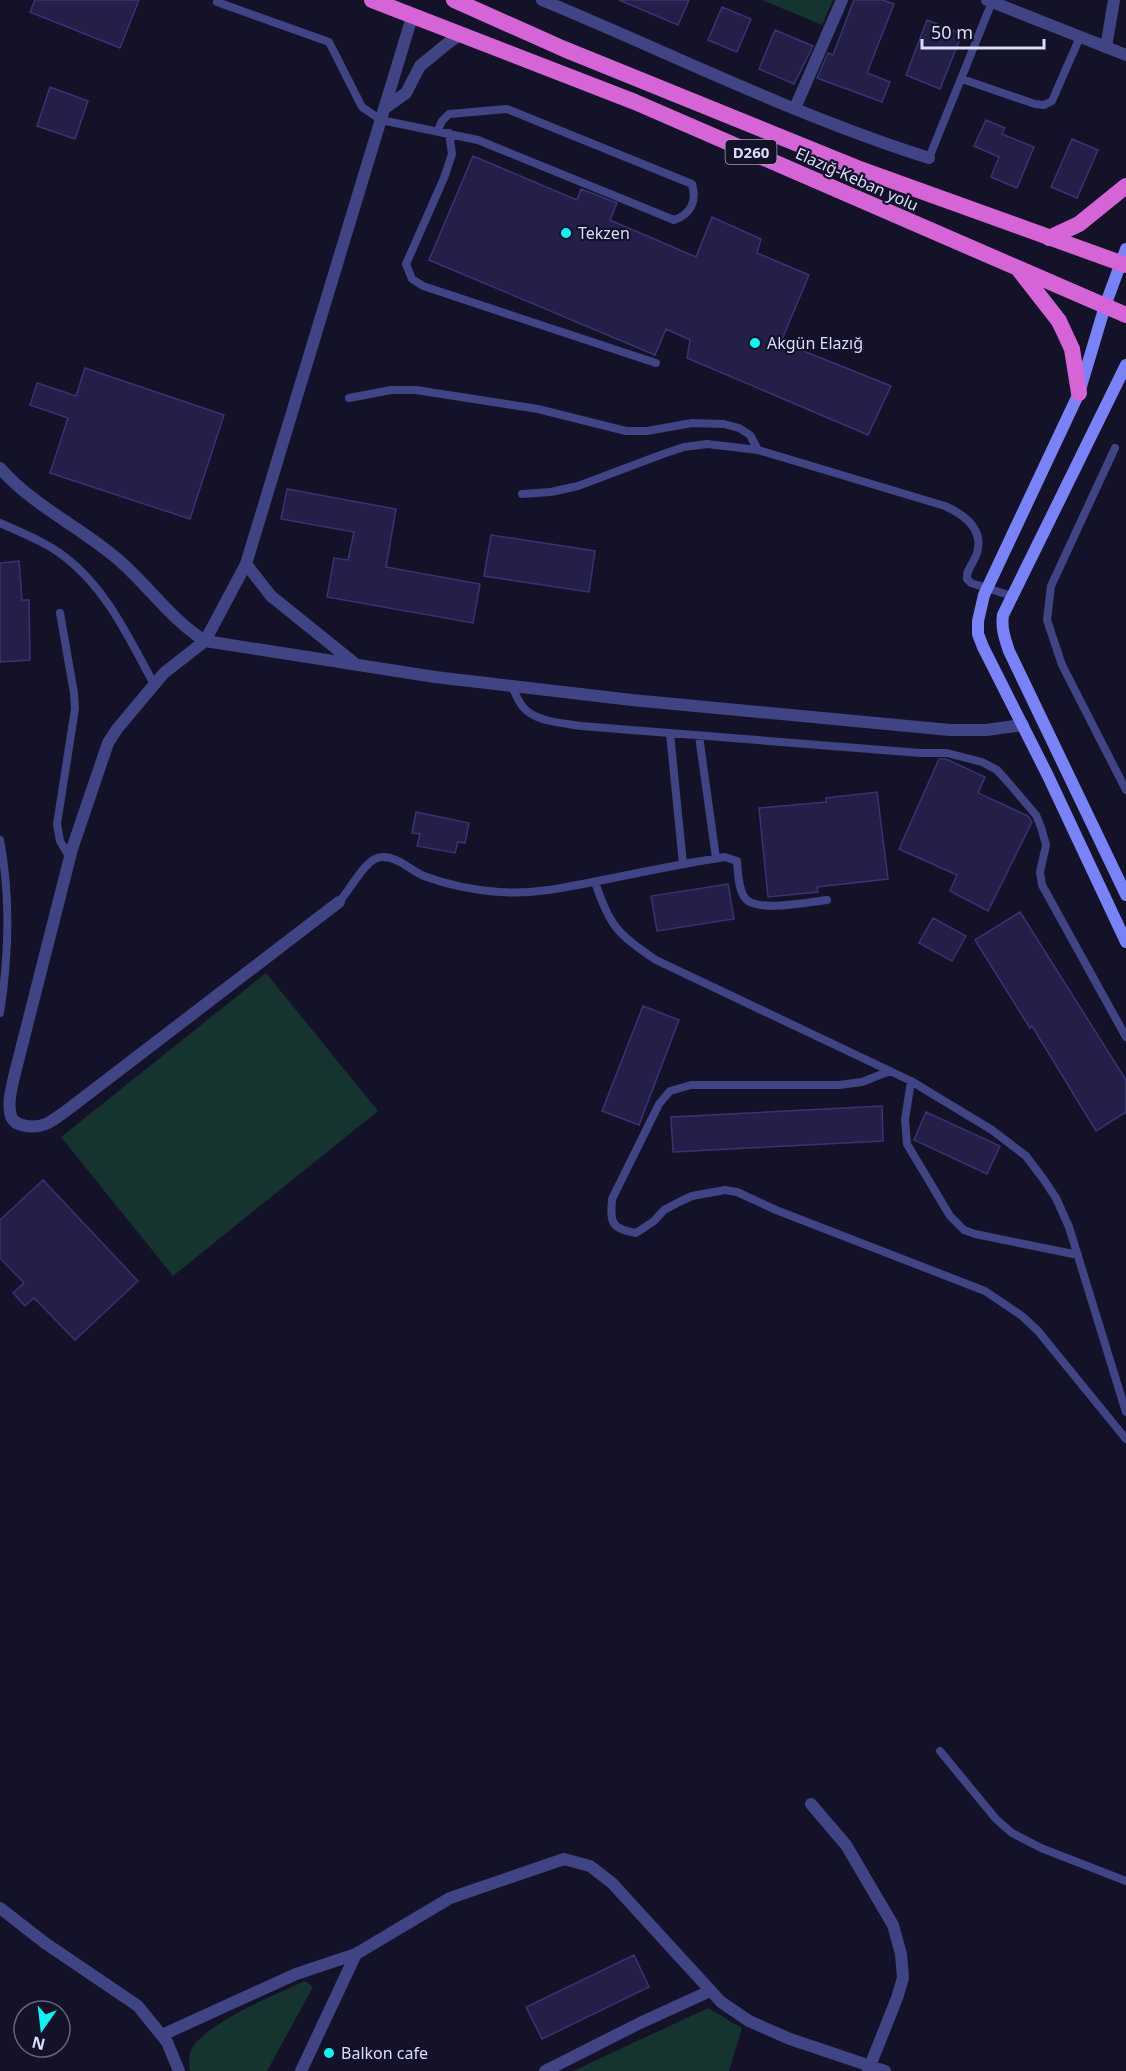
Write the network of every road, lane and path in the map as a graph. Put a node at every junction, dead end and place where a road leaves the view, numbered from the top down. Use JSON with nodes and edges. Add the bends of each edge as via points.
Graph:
{"nodes":[{"id":1,"x":372,"y":0,"type":"edge"},
{"id":2,"x":454,"y":0,"type":"edge"},
{"id":3,"x":542,"y":0,"type":"edge"},
{"id":4,"x":842,"y":0,"type":"edge"},
{"id":5,"x":1114,"y":0,"type":"edge"},
{"id":6,"x":989,"y":1,"type":"edge"},
{"id":7,"x":217,"y":2,"type":"dead end"},
{"id":8,"x":412,"y":17,"type":"junction"},
{"id":9,"x":460,"y":35,"type":"junction"},
{"id":10,"x":1080,"y":37,"type":"junction"},
{"id":11,"x":1106,"y":47,"type":"junction"},
{"id":12,"x":1126,"y":55,"type":"edge"},
{"id":13,"x":962,"y":79,"type":"junction"},
{"id":14,"x":795,"y":108,"type":"junction"},
{"id":15,"x":383,"y":114,"type":"junction"},
{"id":16,"x":438,"y":130,"type":"junction"},
{"id":17,"x":449,"y":133,"type":"junction"},
{"id":18,"x":929,"y":158,"type":"joint"},
{"id":19,"x":1126,"y":186,"type":"edge"},
{"id":20,"x":1049,"y":238,"type":"junction"},
{"id":21,"x":1124,"y":259,"type":"edge"},
{"id":22,"x":1018,"y":268,"type":"junction"},
{"id":23,"x":1105,"y":306,"type":"junction"},
{"id":24,"x":1126,"y":315,"type":"edge"},
{"id":25,"x":656,"y":363,"type":"dead end"},
{"id":26,"x":1126,"y":365,"type":"edge"},
{"id":27,"x":1079,"y":393,"type":"junction"},
{"id":28,"x":349,"y":398,"type":"dead end"},
{"id":29,"x":1115,"y":448,"type":"dead end"},
{"id":30,"x":758,"y":450,"type":"junction"},
{"id":31,"x":0,"y":468,"type":"edge"},
{"id":32,"x":522,"y":494,"type":"dead end"},
{"id":33,"x":0,"y":523,"type":"edge"},
{"id":34,"x":246,"y":564,"type":"junction"},
{"id":35,"x":987,"y":589,"type":"junction"},
{"id":36,"x":1012,"y":596,"type":"junction"},
{"id":37,"x":60,"y":613,"type":"dead end"},
{"id":38,"x":205,"y":641,"type":"junction"},
{"id":39,"x":354,"y":663,"type":"junction"},
{"id":40,"x":154,"y":684,"type":"junction"},
{"id":41,"x":513,"y":686,"type":"junction"},
{"id":42,"x":1023,"y":725,"type":"junction"},
{"id":43,"x":670,"y":734,"type":"junction"},
{"id":44,"x":699,"y":736,"type":"junction"},
{"id":45,"x":1126,"y":790,"type":"edge"},
{"id":46,"x":0,"y":840,"type":"edge"},
{"id":47,"x":70,"y":858,"type":"junction"},
{"id":48,"x":716,"y":858,"type":"junction"},
{"id":49,"x":683,"y":864,"type":"junction"},
{"id":50,"x":596,"y":882,"type":"junction"},
{"id":51,"x":1126,"y":895,"type":"edge"},
{"id":52,"x":827,"y":900,"type":"dead end"},
{"id":53,"x":339,"y":902,"type":"joint"},
{"id":54,"x":1126,"y":942,"type":"edge"},
{"id":55,"x":0,"y":1013,"type":"edge"},
{"id":56,"x":1126,"y":1037,"type":"edge"},
{"id":57,"x":890,"y":1071,"type":"junction"},
{"id":58,"x":15,"y":1073,"type":"junction"},
{"id":59,"x":0,"y":1074,"type":"edge"},
{"id":60,"x":911,"y":1081,"type":"junction"},
{"id":61,"x":1078,"y":1255,"type":"junction"},
{"id":62,"x":1126,"y":1412,"type":"edge"},
{"id":63,"x":1126,"y":1439,"type":"edge"},
{"id":64,"x":940,"y":1750,"type":"dead end"},
{"id":65,"x":811,"y":1804,"type":"dead end"},
{"id":66,"x":1126,"y":1881,"type":"edge"},
{"id":67,"x":0,"y":1908,"type":"edge"},
{"id":68,"x":356,"y":1954,"type":"junction"},
{"id":69,"x":710,"y":1991,"type":"junction"},
{"id":70,"x":162,"y":2035,"type":"junction"},
{"id":71,"x":870,"y":2068,"type":"edge"},
{"id":72,"x":548,"y":2070,"type":"edge"},
{"id":73,"x":179,"y":2071,"type":"edge"},
{"id":74,"x":301,"y":2071,"type":"edge"},
{"id":75,"x":885,"y":2071,"type":"edge"}],
"edges":[{"from":1,"to":8,"type":"highway","name":"Elazığ-Keban yolu","number":"D260"},
{"from":2,"to":20,"type":"highway","name":"Elazığ-Keban yolu","number":"D260","via":[[857,168]]},
{"from":3,"to":14,"type":"street"},
{"from":4,"to":14,"type":"street"},
{"from":5,"to":11,"type":"street"},
{"from":6,"to":10,"type":"street"},
{"from":6,"to":13,"type":"lane"},
{"from":7,"to":15,"type":"lane","via":[[329,42],[362,107]]},
{"from":8,"to":9,"type":"highway","name":"Elazığ-Keban yolu","number":"D260"},
{"from":8,"to":15,"type":"street"},
{"from":9,"to":15,"type":"street","via":[[420,66],[406,93]]},
{"from":9,"to":22,"type":"highway","name":"Elazığ-Keban yolu","number":"D260","via":[[635,102]]},
{"from":10,"to":11,"type":"street"},
{"from":10,"to":13,"type":"lane","via":[[1052,101],[1044,105]]},
{"from":11,"to":12,"type":"street"},
{"from":13,"to":18,"type":"lane"},
{"from":14,"to":18,"type":"street"},
{"from":15,"to":16,"type":"lane"},
{"from":15,"to":34,"type":"street"},
{"from":16,"to":17,"type":"lane"},
{"from":16,"to":17,"type":"lane","via":[[449,114],[507,109],[692,184],[694,199],[687,213],[674,220],[478,140]]},
{"from":17,"to":25,"type":"lane","via":[[452,154],[406,264],[412,279],[423,286]]},
{"from":19,"to":20,"type":"highway","via":[[1091,216]]},
{"from":20,"to":21,"type":"highway","name":"Elazığ-Keban yolu","number":"D260"},
{"from":21,"to":23,"type":"main road"},
{"from":22,"to":23,"type":"highway","name":"Elazığ-Keban yolu","number":"D260"},
{"from":22,"to":27,"type":"highway","via":[[1059,321],[1072,348]]},
{"from":23,"to":24,"type":"highway","name":"Elazığ-Keban yolu","number":"D260"},
{"from":23,"to":27,"type":"main road"},
{"from":26,"to":36,"type":"main road"},
{"from":27,"to":35,"type":"main road"},
{"from":28,"to":30,"type":"lane","via":[[416,390],[538,409],[626,430],[724,424],[750,435]]},
{"from":29,"to":45,"type":"lane","via":[[1051,586],[1047,621],[1062,665]]},
{"from":30,"to":32,"type":"lane","via":[[707,444],[684,447],[578,486]]},
{"from":30,"to":35,"type":"lane","via":[[957,511],[972,523],[977,534],[977,552],[967,579]]},
{"from":31,"to":38,"type":"street","via":[[19,489],[120,561],[184,627]]},
{"from":33,"to":40,"type":"lane","via":[[64,556],[90,579]]},
{"from":34,"to":38,"type":"street"},
{"from":34,"to":39,"type":"street","via":[[271,596]]},
{"from":35,"to":36,"type":"lane"},
{"from":35,"to":42,"type":"main road","via":[[978,634]]},
{"from":36,"to":51,"type":"main road","via":[[1002,623],[1009,651]]},
{"from":37,"to":47,"type":"lane","via":[[75,709],[57,824]]},
{"from":38,"to":39,"type":"street"},
{"from":38,"to":40,"type":"street"},
{"from":39,"to":41,"type":"street"},
{"from":40,"to":47,"type":"street","via":[[108,743]]},
{"from":41,"to":42,"type":"street","via":[[915,727],[986,730]]},
{"from":41,"to":43,"type":"lane","via":[[520,705],[539,717],[581,726]]},
{"from":42,"to":54,"type":"main road"},
{"from":43,"to":44,"type":"lane"},
{"from":43,"to":49,"type":"lane"},
{"from":44,"to":48,"type":"lane"},
{"from":44,"to":56,"type":"lane","via":[[947,753],[997,770],[1036,815],[1046,845],[1040,872],[1042,885]]},
{"from":46,"to":55,"type":"lane","via":[[8,945]]},
{"from":47,"to":58,"type":"street"},
{"from":48,"to":49,"type":"lane"},
{"from":48,"to":52,"type":"lane","via":[[737,861],[743,896],[749,902],[763,906]]},
{"from":49,"to":50,"type":"lane"},
{"from":50,"to":53,"type":"lane","via":[[552,891],[472,890],[421,874],[383,856],[365,866]]},
{"from":50,"to":57,"type":"lane","via":[[604,909],[621,935],[656,960]]},
{"from":53,"to":58,"type":"street","via":[[66,1112],[45,1124],[23,1125],[10,1115]]},
{"from":57,"to":60,"type":"lane"},
{"from":57,"to":63,"type":"lane","via":[[862,1082],[839,1085],[705,1084],[670,1091],[659,1104],[615,1191],[610,1214],[613,1225],[636,1233],[664,1210],[692,1196],[724,1190],[737,1192],[985,1291],[1038,1331]]},
{"from":58,"to":59,"type":"street"},
{"from":60,"to":61,"type":"lane","via":[[992,1130],[1026,1156],[1056,1198]]},
{"from":60,"to":61,"type":"lane","via":[[905,1120],[907,1144],[957,1225],[983,1236]]},
{"from":61,"to":62,"type":"lane"},
{"from":64,"to":66,"type":"lane","via":[[1012,1833]]},
{"from":65,"to":71,"type":"street","via":[[846,1845],[893,1925],[901,1954],[903,1978]]},
{"from":67,"to":70,"type":"street","via":[[138,2006]]},
{"from":68,"to":69,"type":"street","via":[[450,1898],[564,1859],[590,1866],[612,1883]]},
{"from":68,"to":70,"type":"street","via":[[297,1974]]},
{"from":68,"to":74,"type":"street"},
{"from":69,"to":71,"type":"street","via":[[749,2021]]},
{"from":69,"to":72,"type":"street"},
{"from":70,"to":73,"type":"street"},
{"from":71,"to":75,"type":"street"}]}
